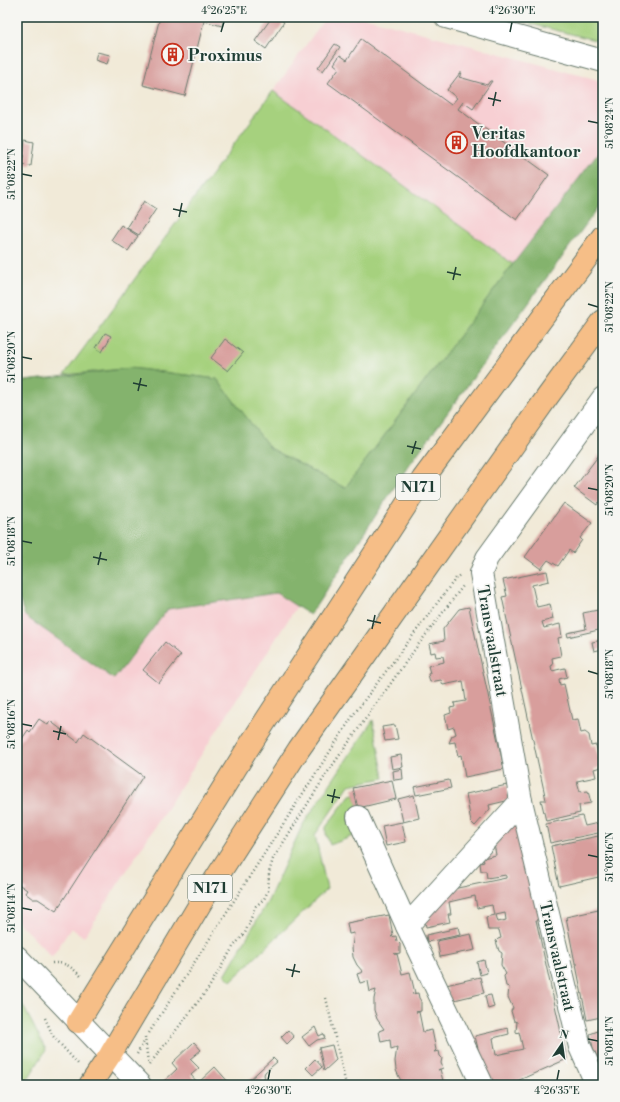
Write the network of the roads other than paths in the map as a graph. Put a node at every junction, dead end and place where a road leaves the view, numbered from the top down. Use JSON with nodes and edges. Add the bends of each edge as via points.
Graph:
{"nodes":[{"id":1,"x":446,"y":17,"type":"edge"},
{"id":2,"x":603,"y":61,"type":"edge"},
{"id":3,"x":603,"y":236,"type":"edge"},
{"id":4,"x":603,"y":321,"type":"edge"},
{"id":5,"x":600,"y":409,"type":"edge"},
{"id":6,"x":522,"y":801,"type":"junction"},
{"id":7,"x":358,"y":817,"type":"dead end"},
{"id":8,"x":407,"y":926,"type":"junction"},
{"id":9,"x":18,"y":961,"type":"edge"},
{"id":10,"x":78,"y":1022,"type":"junction"},
{"id":11,"x":110,"y":1055,"type":"junction"},
{"id":12,"x":144,"y":1075,"type":"edge"},
{"id":13,"x":92,"y":1082,"type":"edge"},
{"id":14,"x":481,"y":1082,"type":"dead end"},
{"id":15,"x":597,"y":1085,"type":"edge"}],
"edges":[{"from":1,"to":2,"type":"street"},
{"from":3,"to":10,"type":"highway","number":"N171","via":[[423,480],[248,748]]},
{"from":4,"to":11,"type":"highway","number":"N171","via":[[300,749],[206,894]]},
{"from":5,"to":6,"type":"street","name":"Transvaalstraat","via":[[484,566]]},
{"from":6,"to":8,"type":"street"},
{"from":6,"to":15,"type":"street","name":"Transvaalstraat","via":[[580,1047]]},
{"from":7,"to":8,"type":"street"},
{"from":8,"to":14,"type":"street"},
{"from":9,"to":10,"type":"street"},
{"from":10,"to":11,"type":"street"},
{"from":11,"to":12,"type":"street"},
{"from":11,"to":13,"type":"highway","number":"N171"}]}
